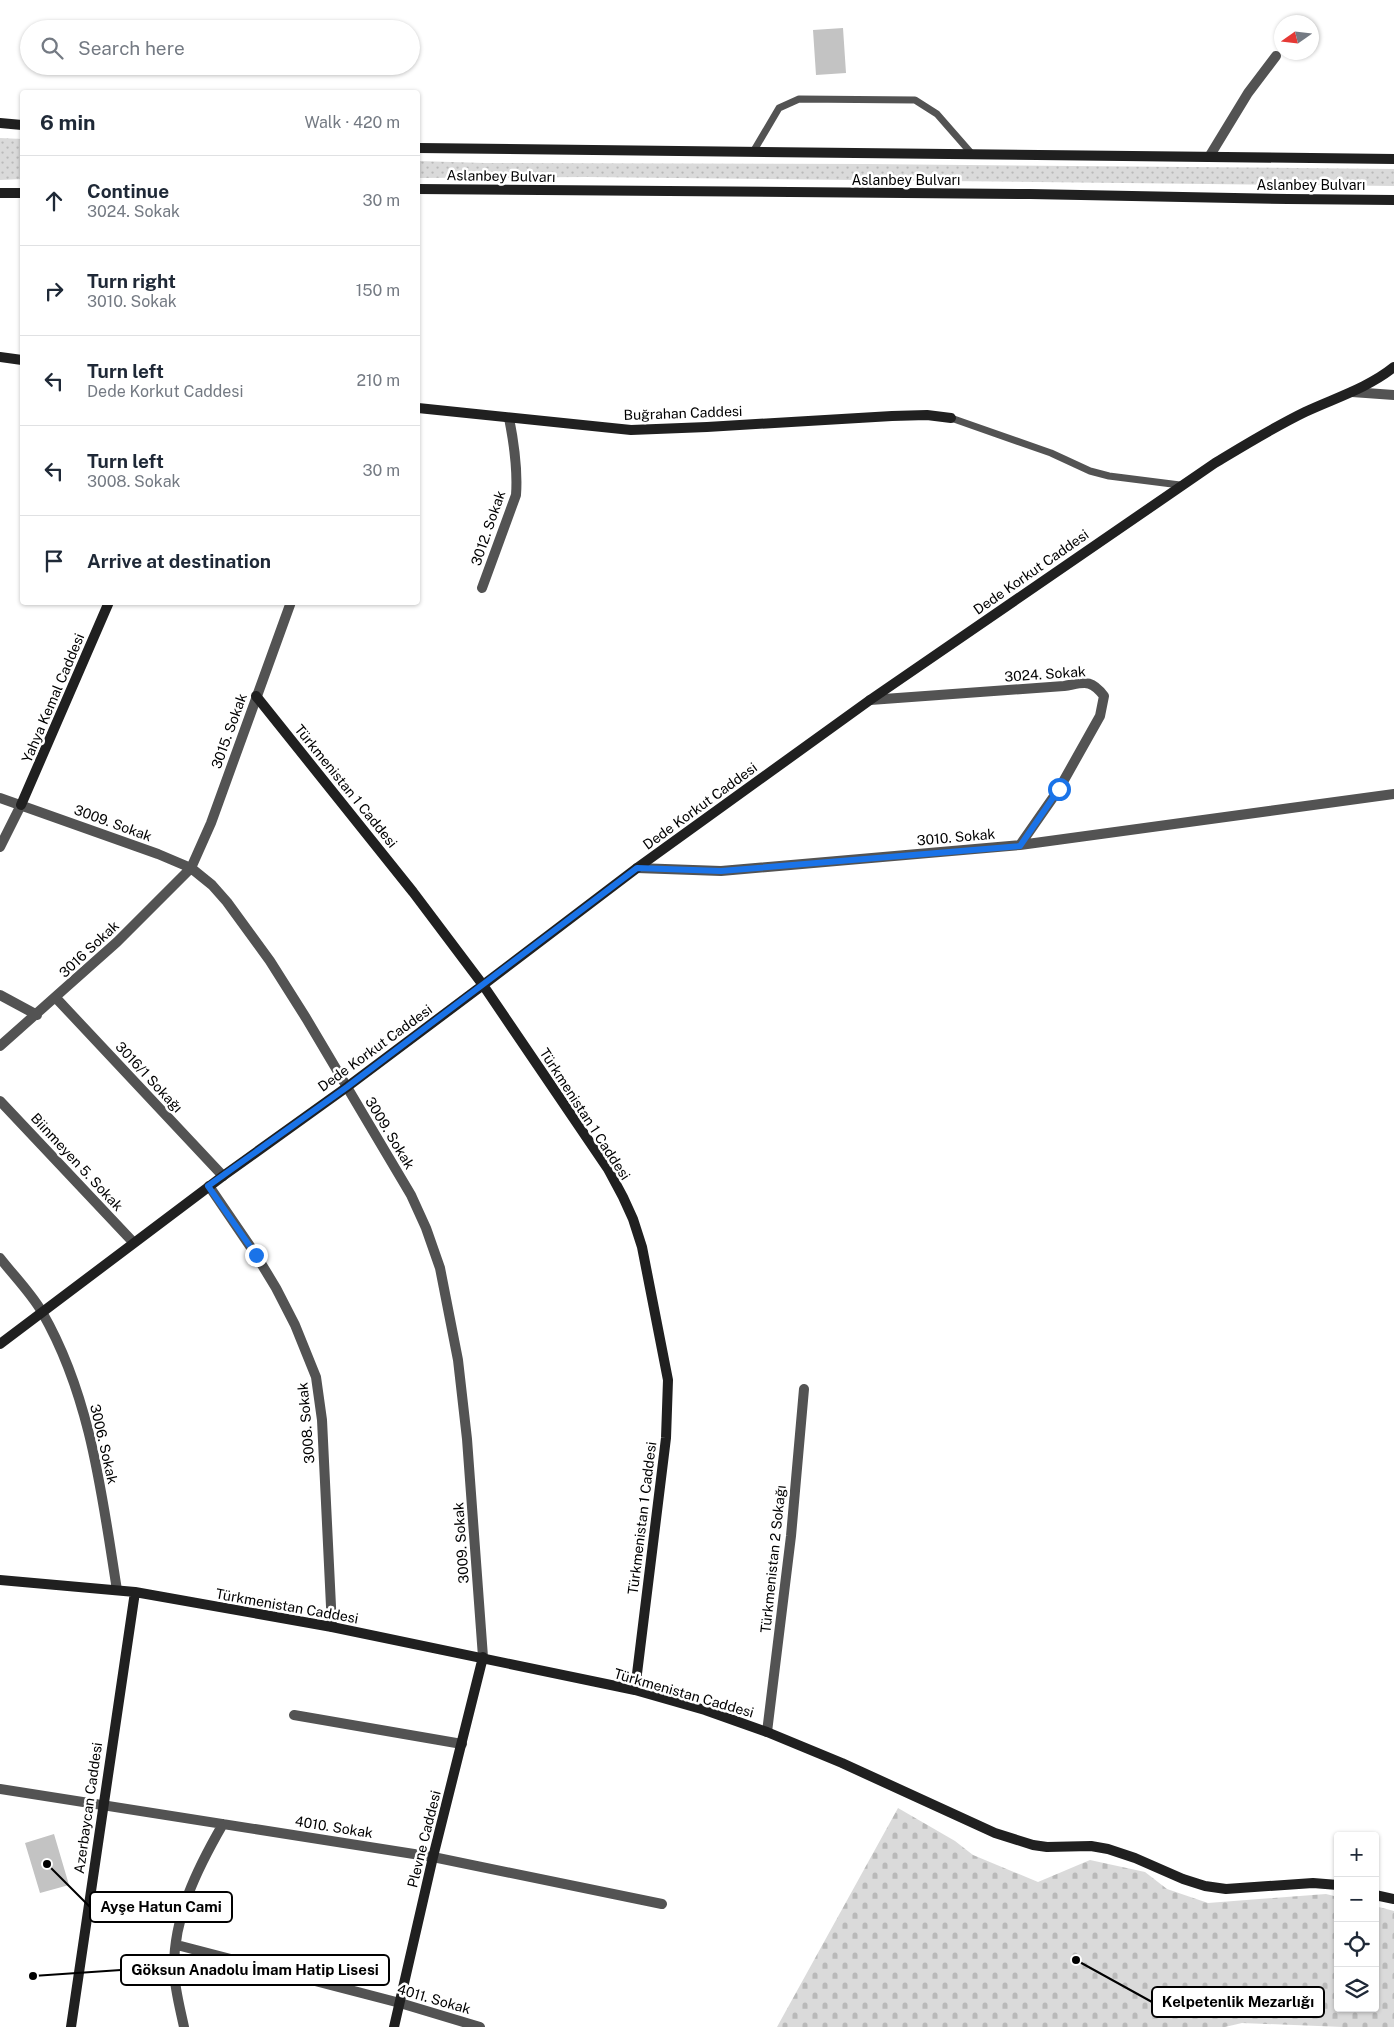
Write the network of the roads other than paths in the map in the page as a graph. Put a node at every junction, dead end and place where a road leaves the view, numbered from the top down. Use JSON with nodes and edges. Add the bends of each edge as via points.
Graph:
{"nodes":[{"id":1,"x":1274,"y":59,"type":"edge"},
{"id":2,"x":0,"y":123,"type":"edge"},
{"id":3,"x":20,"y":125,"type":"edge"},
{"id":4,"x":420,"y":148,"type":"edge"},
{"id":5,"x":753,"y":152,"type":"junction"},
{"id":6,"x":972,"y":154,"type":"junction"},
{"id":7,"x":1209,"y":158,"type":"junction"},
{"id":8,"x":1394,"y":159,"type":"edge"},
{"id":9,"x":420,"y":189,"type":"edge"},
{"id":10,"x":0,"y":193,"type":"edge"},
{"id":11,"x":20,"y":193,"type":"edge"},
{"id":12,"x":1394,"y":200,"type":"edge"},
{"id":13,"x":0,"y":357,"type":"edge"},
{"id":14,"x":20,"y":360,"type":"edge"},
{"id":15,"x":1394,"y":367,"type":"edge"},
{"id":16,"x":1352,"y":392,"type":"junction"},
{"id":17,"x":1394,"y":395,"type":"edge"},
{"id":18,"x":420,"y":408,"type":"edge"},
{"id":19,"x":510,"y":418,"type":"junction"},
{"id":20,"x":951,"y":418,"type":"joint"},
{"id":21,"x":1180,"y":485,"type":"junction"},
{"id":22,"x":482,"y":588,"type":"dead end"},
{"id":23,"x":108,"y":605,"type":"edge"},
{"id":24,"x":290,"y":605,"type":"edge"},
{"id":25,"x":256,"y":696,"type":"junction"},
{"id":26,"x":870,"y":700,"type":"junction"},
{"id":27,"x":1394,"y":794,"type":"edge"},
{"id":28,"x":0,"y":798,"type":"edge"},
{"id":29,"x":22,"y":805,"type":"junction"},
{"id":30,"x":1020,"y":846,"type":"junction"},
{"id":31,"x":0,"y":847,"type":"edge"},
{"id":32,"x":191,"y":868,"type":"junction"},
{"id":33,"x":637,"y":868,"type":"junction"},
{"id":34,"x":483,"y":986,"type":"junction"},
{"id":35,"x":0,"y":994,"type":"edge"},
{"id":36,"x":56,"y":998,"type":"junction"},
{"id":37,"x":37,"y":1014,"type":"junction"},
{"id":38,"x":0,"y":1046,"type":"edge"},
{"id":39,"x":347,"y":1087,"type":"junction"},
{"id":40,"x":0,"y":1101,"type":"edge"},
{"id":41,"x":223,"y":1176,"type":"junction"},
{"id":42,"x":208,"y":1186,"type":"junction"},
{"id":43,"x":133,"y":1242,"type":"junction"},
{"id":44,"x":0,"y":1258,"type":"edge"},
{"id":45,"x":42,"y":1311,"type":"junction"},
{"id":46,"x":0,"y":1344,"type":"edge"},
{"id":47,"x":804,"y":1389,"type":"dead end"},
{"id":48,"x":0,"y":1580,"type":"edge"},
{"id":49,"x":117,"y":1590,"type":"junction"},
{"id":50,"x":135,"y":1592,"type":"junction"},
{"id":51,"x":332,"y":1627,"type":"junction"},
{"id":52,"x":483,"y":1657,"type":"junction"},
{"id":53,"x":635,"y":1690,"type":"junction"},
{"id":54,"x":294,"y":1715,"type":"dead end"},
{"id":55,"x":767,"y":1732,"type":"junction"},
{"id":56,"x":462,"y":1744,"type":"junction"},
{"id":57,"x":0,"y":1789,"type":"edge"},
{"id":58,"x":102,"y":1805,"type":"junction"},
{"id":59,"x":222,"y":1824,"type":"junction"},
{"id":60,"x":433,"y":1857,"type":"junction"},
{"id":61,"x":1334,"y":1885,"type":"edge"},
{"id":62,"x":1379,"y":1896,"type":"edge"},
{"id":63,"x":1394,"y":1899,"type":"edge"},
{"id":64,"x":662,"y":1904,"type":"dead end"},
{"id":65,"x":176,"y":1945,"type":"junction"},
{"id":66,"x":400,"y":2003,"type":"junction"},
{"id":67,"x":70,"y":2027,"type":"edge"},
{"id":68,"x":184,"y":2027,"type":"edge"},
{"id":69,"x":394,"y":2027,"type":"edge"},
{"id":70,"x":480,"y":2027,"type":"edge"}],
"edges":[{"from":1,"to":7,"type":"street","via":[[1248,93]]},
{"from":2,"to":3,"type":"street"},
{"from":4,"to":5,"type":"street","name":"Aslanbey Bulvarı"},
{"from":5,"to":6,"type":"street","name":"Aslanbey Bulvarı"},
{"from":5,"to":6,"type":"lane","via":[[780,108],[799,100],[915,100],[937,114]]},
{"from":6,"to":7,"type":"street","name":"Aslanbey Bulvarı"},
{"from":7,"to":8,"type":"street","name":"Aslanbey Bulvarı"},
{"from":9,"to":12,"type":"street","name":"Aslanbey Bulvarı"},
{"from":10,"to":11,"type":"street"},
{"from":13,"to":14,"type":"street"},
{"from":15,"to":16,"type":"street","name":"Dede Korkut Caddesi"},
{"from":16,"to":17,"type":"street"},
{"from":16,"to":21,"type":"street","name":"Dede Korkut Caddesi","via":[[1263,434]]},
{"from":18,"to":19,"type":"street","name":"Buğrahan Caddesi"},
{"from":19,"to":20,"type":"street","name":"Buğrahan Caddesi","via":[[631,430],[892,416]]},
{"from":19,"to":22,"type":"street","name":"3012. Sokak","via":[[516,495]]},
{"from":20,"to":21,"type":"lane","via":[[1051,453],[1090,471]]},
{"from":21,"to":26,"type":"street","name":"Dede Korkut Caddesi"},
{"from":23,"to":29,"type":"street","name":"Yahya Kemal Caddesi"},
{"from":24,"to":25,"type":"street","name":"3015. Sokak"},
{"from":25,"to":32,"type":"street","name":"3015. Sokak","via":[[211,823]]},
{"from":25,"to":34,"type":"street","name":"Türkmenistan 1 Caddesi","via":[[413,892]]},
{"from":26,"to":30,"type":"street","name":"3024. Sokak","via":[[1088,683],[1096,686],[1104,696],[1100,716],[1059,789]]},
{"from":26,"to":33,"type":"street","name":"Dede Korkut Caddesi"},
{"from":27,"to":30,"type":"street","name":"3010. Sokak"},
{"from":28,"to":29,"type":"street","name":"3009. Sokak"},
{"from":29,"to":31,"type":"street"},
{"from":29,"to":32,"type":"street","name":"3009. Sokak"},
{"from":30,"to":33,"type":"street","name":"3010. Sokak","via":[[721,871]]},
{"from":32,"to":36,"type":"street","name":"3016 Sokak"},
{"from":32,"to":39,"type":"street","name":"3009. Sokak","via":[[212,884],[265,954]]},
{"from":33,"to":34,"type":"street","name":"Dede Korkut Caddesi"},
{"from":34,"to":39,"type":"street","name":"Dede Korkut Caddesi"},
{"from":34,"to":53,"type":"street","name":"Türkmenistan 1 Caddesi","via":[[608,1169],[633,1219],[642,1247],[668,1380],[668,1406]]},
{"from":35,"to":37,"type":"street"},
{"from":36,"to":37,"type":"street","name":"3016 Sokak"},
{"from":36,"to":41,"type":"street","name":"3016/1 Sokağı"},
{"from":37,"to":38,"type":"street","name":"3016 Sokak"},
{"from":39,"to":41,"type":"street","name":"Dede Korkut Caddesi"},
{"from":39,"to":52,"type":"street","name":"3009. Sokak","via":[[411,1195],[440,1268],[458,1360]]},
{"from":40,"to":43,"type":"street","name":"Biinmeyen 5. Sokak"},
{"from":41,"to":42,"type":"street","name":"Dede Korkut Caddesi"},
{"from":42,"to":43,"type":"street","name":"Dede Korkut Caddesi"},
{"from":42,"to":51,"type":"street","name":"3008. Sokak","via":[[276,1288],[316,1376],[322,1420]]},
{"from":43,"to":45,"type":"street","name":"Dede Korkut Caddesi"},
{"from":44,"to":45,"type":"street","name":"3006. Sokak"},
{"from":45,"to":46,"type":"street","name":"Dede Korkut Caddesi"},
{"from":45,"to":49,"type":"street","name":"3006. Sokak","via":[[68,1368],[87,1424]]},
{"from":47,"to":55,"type":"street","name":"Türkmenistan 2 Sokağı","via":[[791,1536]]},
{"from":48,"to":49,"type":"street","name":"Türkmenistan Caddesi"},
{"from":49,"to":50,"type":"street","name":"Türkmenistan Caddesi"},
{"from":50,"to":51,"type":"street","name":"Türkmenistan Caddesi"},
{"from":50,"to":58,"type":"street","name":"Azerbaycan Caddesi"},
{"from":51,"to":52,"type":"street","name":"Türkmenistan Caddesi"},
{"from":52,"to":53,"type":"street","name":"Türkmenistan Caddesi"},
{"from":52,"to":56,"type":"street","name":"Plevne Caddesi"},
{"from":53,"to":55,"type":"street","name":"Türkmenistan Caddesi"},
{"from":54,"to":56,"type":"street"},
{"from":55,"to":61,"type":"street","name":"Türkmenistan Caddesi","via":[[996,1833],[1032,1845],[1108,1849],[1183,1879],[1226,1889],[1313,1883]]},
{"from":56,"to":60,"type":"street","name":"Plevne Caddesi"},
{"from":57,"to":58,"type":"street","name":"4010. Sokak"},
{"from":58,"to":59,"type":"street","name":"4010. Sokak"},
{"from":58,"to":67,"type":"street","name":"Azerbaycan Caddesi"},
{"from":59,"to":60,"type":"street","name":"4010. Sokak"},
{"from":59,"to":65,"type":"street","via":[[189,1890]]},
{"from":60,"to":64,"type":"street","name":"4010. Sokak"},
{"from":60,"to":66,"type":"street","name":"Plevne Caddesi"},
{"from":62,"to":63,"type":"street"},
{"from":65,"to":66,"type":"street","name":"4011. Sokak"},
{"from":65,"to":68,"type":"street","via":[[174,1970]]},
{"from":66,"to":69,"type":"street","name":"Plevne Caddesi"},
{"from":66,"to":70,"type":"street","name":"4011. Sokak"}]}
